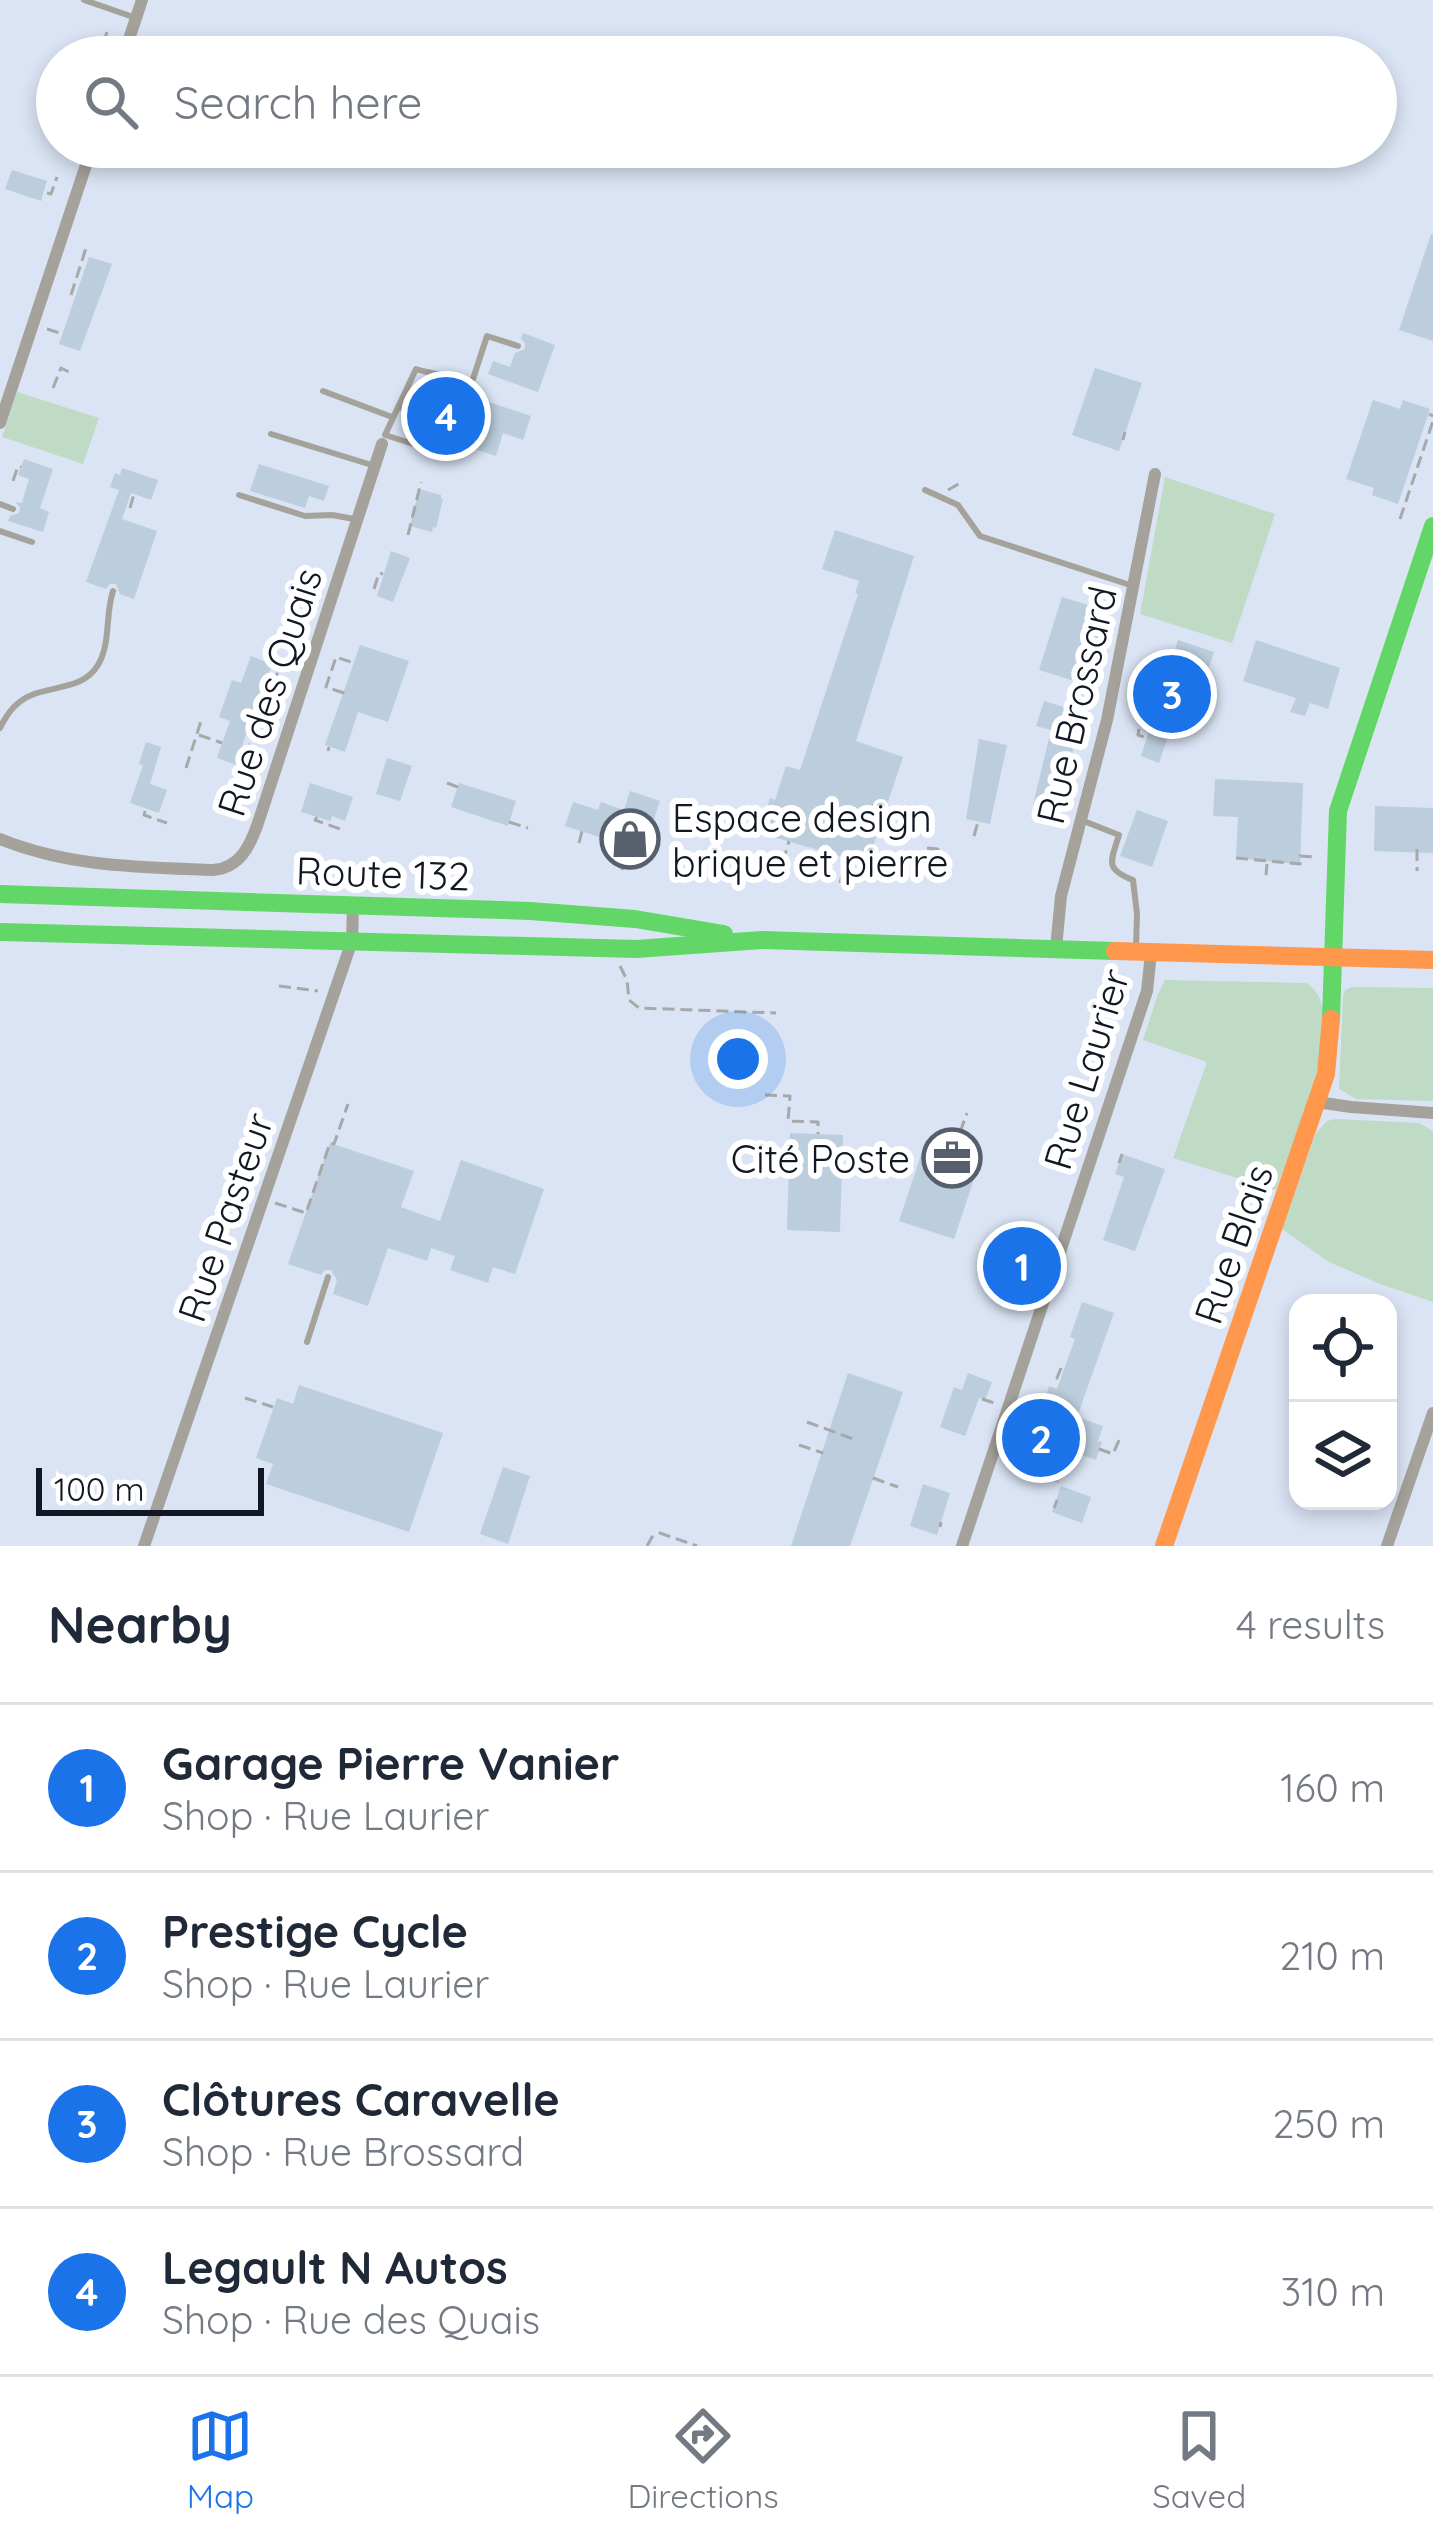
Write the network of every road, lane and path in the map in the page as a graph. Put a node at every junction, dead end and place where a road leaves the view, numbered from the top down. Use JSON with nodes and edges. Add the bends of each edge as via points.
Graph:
{"nodes":[{"id":1,"x":84,"y":0,"type":"edge"},
{"id":2,"x":142,"y":0,"type":"edge"},
{"id":3,"x":136,"y":18,"type":"junction"},
{"id":4,"x":107,"y":32,"type":"dead end"},
{"id":5,"x":106,"y":36,"type":"edge"},
{"id":6,"x":130,"y":36,"type":"edge"},
{"id":7,"x":85,"y":168,"type":"edge"},
{"id":8,"x":57,"y":177,"type":"dead end"},
{"id":9,"x":47,"y":194,"type":"dead end"},
{"id":10,"x":86,"y":248,"type":"dead end"},
{"id":11,"x":71,"y":295,"type":"dead end"},
{"id":12,"x":33,"y":325,"type":"junction"},
{"id":13,"x":63,"y":334,"type":"dead end"},
{"id":14,"x":518,"y":346,"type":"dead end"},
{"id":15,"x":70,"y":372,"type":"dead end"},
{"id":16,"x":52,"y":388,"type":"dead end"},
{"id":17,"x":322,"y":392,"type":"dead end"},
{"id":18,"x":398,"y":406,"type":"junction"},
{"id":19,"x":427,"y":416,"type":"dead end"},
{"id":20,"x":392,"y":417,"type":"junction"},
{"id":21,"x":1432,"y":417,"type":"edge"},
{"id":22,"x":0,"y":423,"type":"edge"},
{"id":23,"x":1125,"y":432,"type":"dead end"},
{"id":24,"x":272,"y":434,"type":"dead end"},
{"id":25,"x":1123,"y":440,"type":"dead end"},
{"id":26,"x":382,"y":444,"type":"dead end"},
{"id":27,"x":426,"y":448,"type":"dead end"},
{"id":28,"x":375,"y":466,"type":"junction"},
{"id":29,"x":21,"y":467,"type":"dead end"},
{"id":30,"x":1155,"y":474,"type":"dead end"},
{"id":31,"x":13,"y":481,"type":"dead end"},
{"id":32,"x":421,"y":482,"type":"dead end"},
{"id":33,"x":962,"y":482,"type":"dead end"},
{"id":34,"x":925,"y":490,"type":"dead end"},
{"id":35,"x":947,"y":490,"type":"dead end"},
{"id":36,"x":134,"y":494,"type":"dead end"},
{"id":37,"x":239,"y":495,"type":"dead end"},
{"id":38,"x":0,"y":504,"type":"edge"},
{"id":39,"x":13,"y":508,"type":"dead end"},
{"id":40,"x":130,"y":508,"type":"dead end"},
{"id":41,"x":1400,"y":519,"type":"dead end"},
{"id":42,"x":357,"y":520,"type":"junction"},
{"id":43,"x":1433,"y":526,"type":"edge"},
{"id":44,"x":0,"y":531,"type":"edge"},
{"id":45,"x":408,"y":535,"type":"dead end"},
{"id":46,"x":32,"y":542,"type":"dead end"},
{"id":47,"x":382,"y":574,"type":"dead end"},
{"id":48,"x":1134,"y":586,"type":"junction"},
{"id":49,"x":374,"y":589,"type":"dead end"},
{"id":50,"x":113,"y":592,"type":"dead end"},
{"id":51,"x":1091,"y":659,"type":"dead end"},
{"id":52,"x":281,"y":662,"type":"dead end"},
{"id":53,"x":354,"y":663,"type":"dead end"},
{"id":54,"x":309,"y":668,"type":"junction"},
{"id":55,"x":1098,"y":668,"type":"dead end"},
{"id":56,"x":1169,"y":669,"type":"dead end"},
{"id":57,"x":269,"y":674,"type":"dead end"},
{"id":58,"x":328,"y":674,"type":"junction"},
{"id":59,"x":1162,"y":689,"type":"dead end"},
{"id":60,"x":344,"y":693,"type":"dead end"},
{"id":61,"x":266,"y":696,"type":"dead end"},
{"id":62,"x":256,"y":703,"type":"dead end"},
{"id":63,"x":201,"y":721,"type":"dead end"},
{"id":64,"x":0,"y":728,"type":"edge"},
{"id":65,"x":1138,"y":729,"type":"dead end"},
{"id":66,"x":197,"y":734,"type":"junction"},
{"id":67,"x":252,"y":738,"type":"dead end"},
{"id":68,"x":1147,"y":738,"type":"dead end"},
{"id":69,"x":222,"y":743,"type":"dead end"},
{"id":70,"x":244,"y":751,"type":"dead end"},
{"id":71,"x":186,"y":768,"type":"dead end"},
{"id":72,"x":447,"y":783,"type":"dead end"},
{"id":73,"x":458,"y":787,"type":"dead end"},
{"id":74,"x":145,"y":812,"type":"dead end"},
{"id":75,"x":316,"y":817,"type":"dead end"},
{"id":76,"x":1081,"y":820,"type":"junction"},
{"id":77,"x":509,"y":822,"type":"dead end"},
{"id":78,"x":978,"y":822,"type":"dead end"},
{"id":79,"x":167,"y":823,"type":"dead end"},
{"id":80,"x":528,"y":828,"type":"dead end"},
{"id":81,"x":343,"y":830,"type":"dead end"},
{"id":82,"x":582,"y":831,"type":"dead end"},
{"id":83,"x":974,"y":836,"type":"dead end"},
{"id":84,"x":0,"y":839,"type":"edge"},
{"id":85,"x":789,"y":842,"type":"dead end"},
{"id":86,"x":579,"y":843,"type":"dead end"},
{"id":87,"x":628,"y":846,"type":"dead end"},
{"id":88,"x":939,"y":846,"type":"dead end"},
{"id":89,"x":927,"y":848,"type":"dead end"},
{"id":90,"x":1417,"y":849,"type":"dead end"},
{"id":91,"x":848,"y":857,"type":"dead end"},
{"id":92,"x":1315,"y":857,"type":"dead end"},
{"id":93,"x":1236,"y":858,"type":"dead end"},
{"id":94,"x":783,"y":862,"type":"dead end"},
{"id":95,"x":1267,"y":862,"type":"junction"},
{"id":96,"x":622,"y":870,"type":"dead end"},
{"id":97,"x":1418,"y":871,"type":"dead end"},
{"id":98,"x":1266,"y":874,"type":"dead end"},
{"id":99,"x":840,"y":883,"type":"dead end"},
{"id":100,"x":0,"y":894,"type":"edge"},
{"id":101,"x":353,"y":906,"type":"junction"},
{"id":102,"x":578,"y":914,"type":"junction"},
{"id":103,"x":5,"y":936,"type":"edge"},
{"id":104,"x":762,"y":940,"type":"junction"},
{"id":105,"x":352,"y":941,"type":"junction"},
{"id":106,"x":576,"y":947,"type":"junction"},
{"id":107,"x":611,"y":948,"type":"junction"},
{"id":108,"x":1056,"y":948,"type":"junction"},
{"id":109,"x":1143,"y":951,"type":"junction"},
{"id":110,"x":1334,"y":957,"type":"junction"},
{"id":111,"x":1433,"y":960,"type":"edge"},
{"id":112,"x":279,"y":986,"type":"dead end"},
{"id":113,"x":333,"y":997,"type":"junction"},
{"id":114,"x":776,"y":1013,"type":"dead end"},
{"id":115,"x":765,"y":1095,"type":"dead end"},
{"id":116,"x":1317,"y":1102,"type":"junction"},
{"id":117,"x":348,"y":1104,"type":"dead end"},
{"id":118,"x":967,"y":1113,"type":"dead end"},
{"id":119,"x":1433,"y":1113,"type":"edge"},
{"id":120,"x":818,"y":1134,"type":"dead end"},
{"id":121,"x":954,"y":1149,"type":"dead end"},
{"id":122,"x":1122,"y":1154,"type":"dead end"},
{"id":123,"x":1119,"y":1163,"type":"dead end"},
{"id":124,"x":274,"y":1202,"type":"dead end"},
{"id":125,"x":328,"y":1277,"type":"dead end"},
{"id":126,"x":307,"y":1342,"type":"dead end"},
{"id":127,"x":1061,"y":1368,"type":"dead end"},
{"id":128,"x":1061,"y":1379,"type":"dead end"},
{"id":129,"x":245,"y":1398,"type":"dead end"},
{"id":130,"x":273,"y":1407,"type":"dead end"},
{"id":131,"x":1433,"y":1412,"type":"edge"},
{"id":132,"x":807,"y":1422,"type":"dead end"},
{"id":133,"x":1120,"y":1438,"type":"dead end"},
{"id":134,"x":856,"y":1440,"type":"dead end"},
{"id":135,"x":799,"y":1445,"type":"dead end"},
{"id":136,"x":1099,"y":1450,"type":"dead end"},
{"id":137,"x":823,"y":1453,"type":"dead end"},
{"id":138,"x":873,"y":1478,"type":"dead end"},
{"id":139,"x":898,"y":1486,"type":"dead end"},
{"id":140,"x":1057,"y":1500,"type":"dead end"},
{"id":141,"x":1054,"y":1508,"type":"dead end"},
{"id":142,"x":144,"y":1546,"type":"edge"},
{"id":143,"x":647,"y":1546,"type":"edge"},
{"id":144,"x":697,"y":1546,"type":"edge"},
{"id":145,"x":962,"y":1546,"type":"edge"},
{"id":146,"x":1164,"y":1546,"type":"edge"},
{"id":147,"x":1387,"y":1546,"type":"edge"}],
"edges":[{"from":1,"to":3,"type":"lane"},
{"from":2,"to":3,"type":"street"},
{"from":3,"to":6,"type":"street"},
{"from":4,"to":5,"type":"path"},
{"from":7,"to":12,"type":"street"},
{"from":8,"to":9,"type":"path"},
{"from":10,"to":11,"type":"path"},
{"from":12,"to":13,"type":"path"},
{"from":12,"to":22,"type":"street"},
{"from":14,"to":18,"type":"lane","via":[[488,336],[472,382],[416,369]]},
{"from":15,"to":16,"type":"path","via":[[61,368]]},
{"from":17,"to":20,"type":"lane"},
{"from":18,"to":19,"type":"lane"},
{"from":18,"to":20,"type":"lane"},
{"from":20,"to":27,"type":"lane","via":[[385,435]]},
{"from":21,"to":41,"type":"path"},
{"from":23,"to":25,"type":"path"},
{"from":24,"to":28,"type":"lane"},
{"from":26,"to":28,"type":"street","name":"Rue des Quais"},
{"from":28,"to":42,"type":"street","name":"Rue des Quais"},
{"from":29,"to":31,"type":"path"},
{"from":30,"to":48,"type":"street","name":"Rue Brossard"},
{"from":32,"to":45,"type":"path"},
{"from":33,"to":35,"type":"path"},
{"from":34,"to":48,"type":"lane","via":[[958,505],[980,536]]},
{"from":36,"to":40,"type":"path"},
{"from":37,"to":42,"type":"lane","via":[[305,516]]},
{"from":38,"to":39,"type":"lane"},
{"from":42,"to":54,"type":"street","name":"Rue des Quais"},
{"from":43,"to":110,"type":"main road","name":"Rue Blais","via":[[1339,811]]},
{"from":44,"to":46,"type":"lane"},
{"from":47,"to":49,"type":"path"},
{"from":48,"to":76,"type":"street","name":"Rue Brossard"},
{"from":50,"to":64,"type":"lane","via":[[97,667],[76,684],[27,696]]},
{"from":51,"to":55,"type":"path"},
{"from":52,"to":57,"type":"path","via":[[276,676]]},
{"from":53,"to":58,"type":"path","via":[[336,657]]},
{"from":54,"to":58,"type":"lane"},
{"from":54,"to":84,"type":"street","name":"Rue des Quais","via":[[254,836],[229,866],[82,863]]},
{"from":56,"to":59,"type":"path","via":[[1150,670]]},
{"from":58,"to":60,"type":"path","via":[[326,687]]},
{"from":61,"to":62,"type":"path"},
{"from":63,"to":66,"type":"path"},
{"from":65,"to":68,"type":"path"},
{"from":66,"to":69,"type":"path"},
{"from":66,"to":71,"type":"path"},
{"from":67,"to":70,"type":"path"},
{"from":72,"to":73,"type":"path"},
{"from":74,"to":79,"type":"path"},
{"from":75,"to":81,"type":"path"},
{"from":76,"to":108,"type":"street","name":"Rue Brossard"},
{"from":76,"to":109,"type":"lane","via":[[1119,835],[1112,869],[1133,880]]},
{"from":77,"to":80,"type":"path"},
{"from":78,"to":83,"type":"path"},
{"from":82,"to":86,"type":"path"},
{"from":85,"to":94,"type":"path"},
{"from":87,"to":96,"type":"path"},
{"from":88,"to":89,"type":"path"},
{"from":90,"to":97,"type":"path"},
{"from":91,"to":99,"type":"path"},
{"from":92,"to":95,"type":"path"},
{"from":93,"to":95,"type":"path"},
{"from":95,"to":98,"type":"path"},
{"from":100,"to":101,"type":"main road","name":"Route 132"},
{"from":101,"to":102,"type":"main road","name":"Route 132"},
{"from":101,"to":105,"type":"street","name":"Rue Pasteur"},
{"from":102,"to":104,"type":"main road","name":"Route 132"},
{"from":102,"to":106,"type":"main road"},
{"from":103,"to":105,"type":"main road","name":"Route 132"},
{"from":104,"to":107,"type":"main road","name":"Route 132"},
{"from":104,"to":108,"type":"main road","name":"Route 132"},
{"from":105,"to":106,"type":"main road","name":"Route 132"},
{"from":105,"to":113,"type":"street","name":"Rue Pasteur"},
{"from":106,"to":107,"type":"main road","name":"Route 132"},
{"from":107,"to":114,"type":"path","via":[[639,1008]]},
{"from":108,"to":109,"type":"main road","name":"Route 132"},
{"from":109,"to":110,"type":"main road","name":"Route 132"},
{"from":109,"to":145,"type":"street","name":"Rue Laurier","via":[[1147,991]]},
{"from":110,"to":111,"type":"main road","name":"Route 132"},
{"from":110,"to":116,"type":"main road","name":"Rue Blais","via":[[1328,1063]]},
{"from":112,"to":113,"type":"path"},
{"from":113,"to":142,"type":"street","name":"Rue Pasteur"},
{"from":115,"to":120,"type":"path","via":[[790,1096],[788,1121],[818,1122]]},
{"from":116,"to":119,"type":"street"},
{"from":116,"to":146,"type":"main road","name":"Rue Blais"},
{"from":117,"to":124,"type":"path","via":[[306,1213]]},
{"from":118,"to":121,"type":"path"},
{"from":122,"to":123,"type":"path"},
{"from":125,"to":126,"type":"lane"},
{"from":127,"to":128,"type":"path"},
{"from":129,"to":130,"type":"path"},
{"from":131,"to":147,"type":"street"},
{"from":132,"to":134,"type":"path"},
{"from":133,"to":136,"type":"path","via":[[1113,1454]]},
{"from":135,"to":137,"type":"path"},
{"from":138,"to":139,"type":"path"},
{"from":140,"to":141,"type":"path"},
{"from":143,"to":144,"type":"path","via":[[660,1533]]}]}
